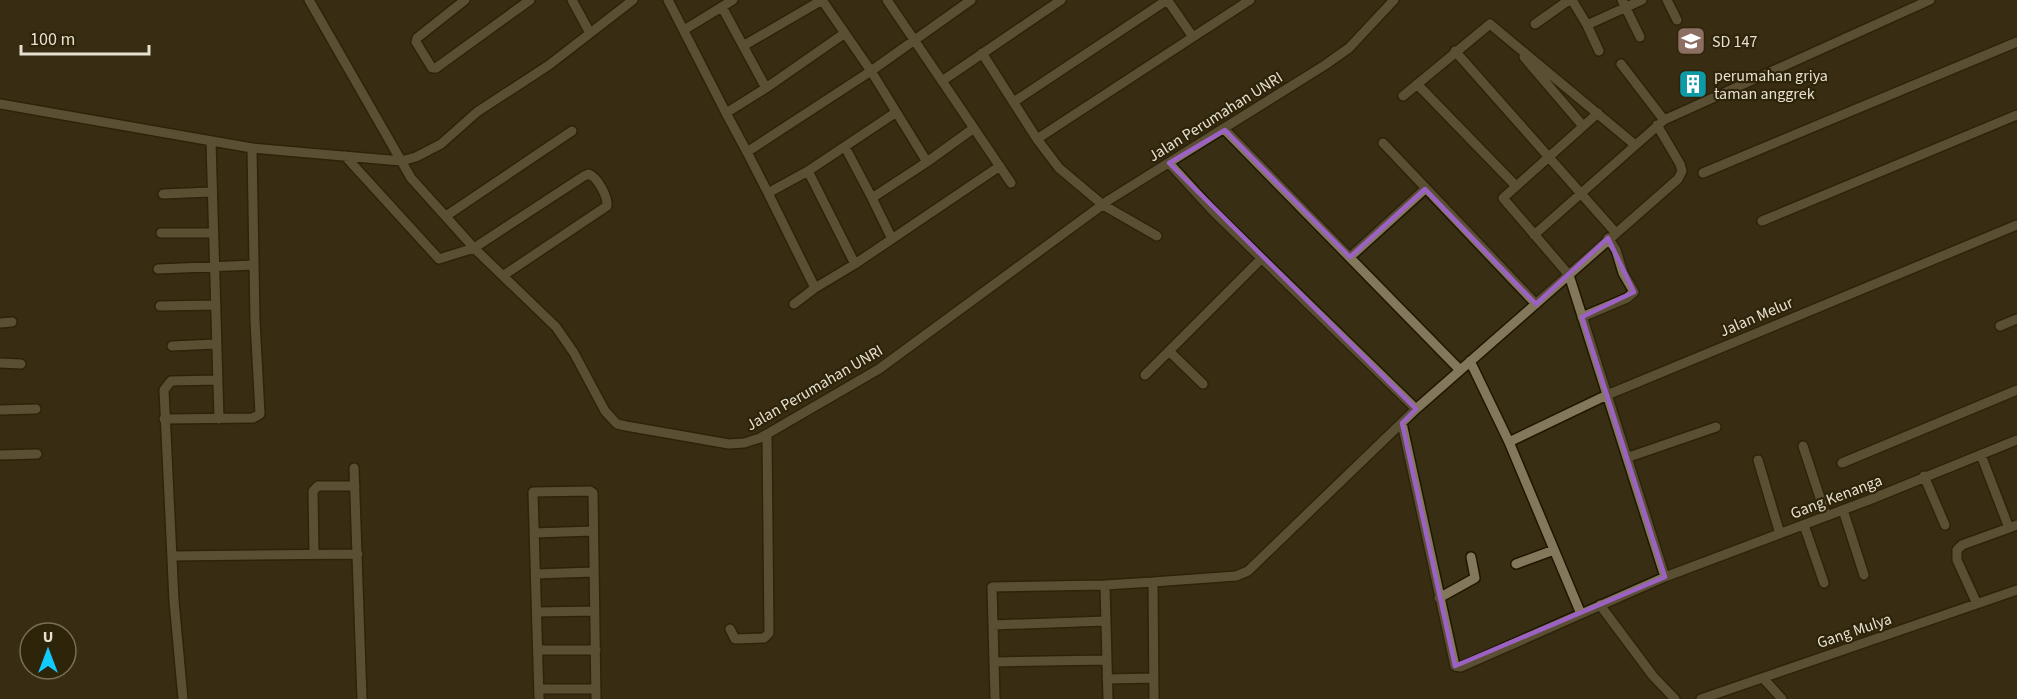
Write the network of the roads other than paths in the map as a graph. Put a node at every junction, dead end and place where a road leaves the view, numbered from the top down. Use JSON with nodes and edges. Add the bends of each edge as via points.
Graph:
{"nodes":[{"id":1,"x":309,"y":0,"type":"edge"},
{"id":2,"x":465,"y":0,"type":"edge"},
{"id":3,"x":530,"y":0,"type":"edge"},
{"id":4,"x":572,"y":0,"type":"edge"},
{"id":5,"x":633,"y":0,"type":"edge"},
{"id":6,"x":668,"y":0,"type":"edge"},
{"id":7,"x":733,"y":0,"type":"edge"},
{"id":8,"x":822,"y":0,"type":"edge"},
{"id":9,"x":887,"y":0,"type":"edge"},
{"id":10,"x":952,"y":0,"type":"edge"},
{"id":11,"x":971,"y":0,"type":"edge"},
{"id":12,"x":1061,"y":0,"type":"edge"},
{"id":13,"x":1227,"y":0,"type":"edge"},
{"id":14,"x":1250,"y":0,"type":"edge"},
{"id":15,"x":1394,"y":0,"type":"edge"},
{"id":16,"x":1571,"y":0,"type":"edge"},
{"id":17,"x":1642,"y":0,"type":"edge"},
{"id":18,"x":1667,"y":0,"type":"edge"},
{"id":19,"x":1930,"y":0,"type":"edge"},
{"id":20,"x":1167,"y":1,"type":"edge"},
{"id":21,"x":1624,"y":4,"type":"edge"},
{"id":22,"x":722,"y":7,"type":"junction"},
{"id":23,"x":959,"y":9,"type":"junction"},
{"id":24,"x":1234,"y":9,"type":"junction"},
{"id":25,"x":1677,"y":20,"type":"dead end"},
{"id":26,"x":1591,"y":23,"type":"junction"},
{"id":27,"x":1535,"y":24,"type":"dead end"},
{"id":28,"x":684,"y":30,"type":"junction"},
{"id":29,"x":590,"y":33,"type":"junction"},
{"id":30,"x":845,"y":33,"type":"junction"},
{"id":31,"x":1193,"y":37,"type":"junction"},
{"id":32,"x":1640,"y":37,"type":"dead end"},
{"id":33,"x":914,"y":40,"type":"junction"},
{"id":34,"x":2017,"y":42,"type":"edge"},
{"id":35,"x":1514,"y":44,"type":"junction"},
{"id":36,"x":743,"y":46,"type":"junction"},
{"id":37,"x":1455,"y":51,"type":"junction"},
{"id":38,"x":1599,"y":51,"type":"dead end"},
{"id":39,"x":982,"y":53,"type":"junction"},
{"id":40,"x":1621,"y":64,"type":"dead end"},
{"id":41,"x":871,"y":71,"type":"junction"},
{"id":42,"x":942,"y":81,"type":"junction"},
{"id":43,"x":1417,"y":84,"type":"junction"},
{"id":44,"x":766,"y":88,"type":"junction"},
{"id":45,"x":1403,"y":96,"type":"dead end"},
{"id":46,"x":1015,"y":101,"type":"junction"},
{"id":47,"x":0,"y":104,"type":"edge"},
{"id":48,"x":726,"y":113,"type":"junction"},
{"id":49,"x":895,"y":113,"type":"junction"},
{"id":50,"x":1598,"y":113,"type":"junction"},
{"id":51,"x":2017,"y":115,"type":"edge"},
{"id":52,"x":1661,"y":122,"type":"junction"},
{"id":53,"x":1583,"y":126,"type":"junction"},
{"id":54,"x":974,"y":128,"type":"junction"},
{"id":55,"x":1225,"y":130,"type":"junction"},
{"id":56,"x":572,"y":131,"type":"dead end"},
{"id":57,"x":1037,"y":139,"type":"junction"},
{"id":58,"x":211,"y":142,"type":"junction"},
{"id":59,"x":1383,"y":143,"type":"dead end"},
{"id":60,"x":1634,"y":144,"type":"junction"},
{"id":61,"x":845,"y":147,"type":"junction"},
{"id":62,"x":252,"y":148,"type":"junction"},
{"id":63,"x":747,"y":152,"type":"junction"},
{"id":64,"x":345,"y":156,"type":"junction"},
{"id":65,"x":1548,"y":157,"type":"junction"},
{"id":66,"x":401,"y":161,"type":"junction"},
{"id":67,"x":927,"y":162,"type":"junction"},
{"id":68,"x":1169,"y":163,"type":"junction"},
{"id":69,"x":1000,"y":166,"type":"junction"},
{"id":70,"x":808,"y":171,"type":"junction"},
{"id":71,"x":1703,"y":173,"type":"dead end"},
{"id":72,"x":1011,"y":183,"type":"dead end"},
{"id":73,"x":1515,"y":185,"type":"junction"},
{"id":74,"x":1425,"y":189,"type":"junction"},
{"id":75,"x":211,"y":192,"type":"junction"},
{"id":76,"x":1580,"y":192,"type":"junction"},
{"id":77,"x":768,"y":193,"type":"junction"},
{"id":78,"x":163,"y":194,"type":"dead end"},
{"id":79,"x":872,"y":198,"type":"junction"},
{"id":80,"x":1103,"y":205,"type":"junction"},
{"id":81,"x":446,"y":216,"type":"junction"},
{"id":82,"x":1762,"y":221,"type":"dead end"},
{"id":83,"x":2017,"y":225,"type":"edge"},
{"id":84,"x":161,"y":232,"type":"dead end"},
{"id":85,"x":212,"y":233,"type":"junction"},
{"id":86,"x":1534,"y":235,"type":"junction"},
{"id":87,"x":1611,"y":235,"type":"junction"},
{"id":88,"x":1157,"y":236,"type":"dead end"},
{"id":89,"x":892,"y":239,"type":"junction"},
{"id":90,"x":474,"y":248,"type":"junction"},
{"id":91,"x":1350,"y":257,"type":"junction"},
{"id":92,"x":1261,"y":259,"type":"junction"},
{"id":93,"x":855,"y":264,"type":"junction"},
{"id":94,"x":254,"y":265,"type":"junction"},
{"id":95,"x":214,"y":267,"type":"junction"},
{"id":96,"x":158,"y":269,"type":"dead end"},
{"id":97,"x":504,"y":275,"type":"junction"},
{"id":98,"x":1569,"y":275,"type":"junction"},
{"id":99,"x":815,"y":288,"type":"junction"},
{"id":100,"x":216,"y":304,"type":"junction"},
{"id":101,"x":794,"y":304,"type":"dead end"},
{"id":102,"x":1536,"y":304,"type":"junction"},
{"id":103,"x":160,"y":306,"type":"dead end"},
{"id":104,"x":1582,"y":317,"type":"junction"},
{"id":105,"x":2017,"y":319,"type":"edge"},
{"id":106,"x":12,"y":322,"type":"dead end"},
{"id":107,"x":0,"y":323,"type":"edge"},
{"id":108,"x":2000,"y":326,"type":"dead end"},
{"id":109,"x":216,"y":344,"type":"junction"},
{"id":110,"x":172,"y":346,"type":"dead end"},
{"id":111,"x":1168,"y":351,"type":"junction"},
{"id":112,"x":1470,"y":361,"type":"junction"},
{"id":113,"x":0,"y":363,"type":"edge"},
{"id":114,"x":21,"y":364,"type":"dead end"},
{"id":115,"x":1460,"y":370,"type":"junction"},
{"id":116,"x":1145,"y":375,"type":"dead end"},
{"id":117,"x":217,"y":380,"type":"junction"},
{"id":118,"x":1203,"y":384,"type":"dead end"},
{"id":119,"x":2017,"y":390,"type":"edge"},
{"id":120,"x":1607,"y":395,"type":"junction"},
{"id":121,"x":36,"y":409,"type":"dead end"},
{"id":122,"x":1416,"y":410,"type":"junction"},
{"id":123,"x":0,"y":411,"type":"edge"},
{"id":124,"x":164,"y":419,"type":"junction"},
{"id":125,"x":219,"y":419,"type":"junction"},
{"id":126,"x":1402,"y":423,"type":"junction"},
{"id":127,"x":1716,"y":427,"type":"dead end"},
{"id":128,"x":767,"y":434,"type":"junction"},
{"id":129,"x":2017,"y":440,"type":"edge"},
{"id":130,"x":1509,"y":442,"type":"junction"},
{"id":131,"x":1803,"y":446,"type":"dead end"},
{"id":132,"x":37,"y":454,"type":"dead end"},
{"id":133,"x":0,"y":455,"type":"edge"},
{"id":134,"x":1981,"y":455,"type":"junction"},
{"id":135,"x":1629,"y":457,"type":"junction"},
{"id":136,"x":1758,"y":460,"type":"dead end"},
{"id":137,"x":1842,"y":463,"type":"dead end"},
{"id":138,"x":354,"y":468,"type":"dead end"},
{"id":139,"x":1924,"y":476,"type":"junction"},
{"id":140,"x":355,"y":486,"type":"junction"},
{"id":141,"x":1843,"y":510,"type":"junction"},
{"id":142,"x":1826,"y":516,"type":"junction"},
{"id":143,"x":1804,"y":525,"type":"junction"},
{"id":144,"x":1945,"y":525,"type":"dead end"},
{"id":145,"x":2013,"y":526,"type":"edge"},
{"id":146,"x":593,"y":531,"type":"junction"},
{"id":147,"x":534,"y":532,"type":"junction"},
{"id":148,"x":1780,"y":534,"type":"junction"},
{"id":149,"x":1554,"y":550,"type":"junction"},
{"id":150,"x":314,"y":553,"type":"junction"},
{"id":151,"x":358,"y":554,"type":"junction"},
{"id":152,"x":172,"y":556,"type":"junction"},
{"id":153,"x":1471,"y":557,"type":"dead end"},
{"id":154,"x":1516,"y":564,"type":"dead end"},
{"id":155,"x":593,"y":573,"type":"junction"},
{"id":156,"x":536,"y":574,"type":"junction"},
{"id":157,"x":1864,"y":575,"type":"dead end"},
{"id":158,"x":1665,"y":577,"type":"junction"},
{"id":159,"x":1153,"y":582,"type":"junction"},
{"id":160,"x":1824,"y":584,"type":"dead end"},
{"id":161,"x":1105,"y":585,"type":"junction"},
{"id":162,"x":2017,"y":590,"type":"edge"},
{"id":163,"x":1439,"y":598,"type":"junction"},
{"id":164,"x":1977,"y":604,"type":"junction"},
{"id":165,"x":1600,"y":605,"type":"junction"},
{"id":166,"x":594,"y":611,"type":"junction"},
{"id":167,"x":537,"y":612,"type":"junction"},
{"id":168,"x":1581,"y":614,"type":"junction"},
{"id":169,"x":1106,"y":621,"type":"junction"},
{"id":170,"x":993,"y":625,"type":"junction"},
{"id":171,"x":730,"y":629,"type":"dead end"},
{"id":172,"x":538,"y":650,"type":"junction"},
{"id":173,"x":596,"y":650,"type":"junction"},
{"id":174,"x":1107,"y":660,"type":"junction"},
{"id":175,"x":994,"y":662,"type":"junction"},
{"id":176,"x":1154,"y":678,"type":"junction"},
{"id":177,"x":1763,"y":678,"type":"junction"},
{"id":178,"x":1107,"y":679,"type":"junction"},
{"id":179,"x":539,"y":689,"type":"junction"},
{"id":180,"x":596,"y":694,"type":"edge"},
{"id":181,"x":183,"y":699,"type":"edge"},
{"id":182,"x":362,"y":699,"type":"edge"},
{"id":183,"x":539,"y":699,"type":"edge"},
{"id":184,"x":994,"y":699,"type":"edge"},
{"id":185,"x":1108,"y":699,"type":"edge"},
{"id":186,"x":1154,"y":699,"type":"edge"},
{"id":187,"x":1676,"y":699,"type":"edge"},
{"id":188,"x":1701,"y":699,"type":"edge"},
{"id":189,"x":1782,"y":699,"type":"edge"}],
"edges":[{"from":1,"to":66,"type":"street","name":"Jalan Perumahan UNRI"},
{"from":2,"to":3,"type":"street","via":[[417,38],[432,68]]},
{"from":4,"to":29,"type":"street"},
{"from":5,"to":29,"type":"street"},
{"from":6,"to":28,"type":"street"},
{"from":7,"to":22,"type":"street"},
{"from":8,"to":30,"type":"street"},
{"from":8,"to":36,"type":"street"},
{"from":9,"to":33,"type":"street"},
{"from":10,"to":23,"type":"street"},
{"from":11,"to":23,"type":"street"},
{"from":12,"to":39,"type":"street"},
{"from":13,"to":24,"type":"street"},
{"from":14,"to":24,"type":"street"},
{"from":15,"to":55,"type":"street","name":"Jalan Perumahan UNRI","via":[[1349,48]]},
{"from":16,"to":26,"type":"street"},
{"from":16,"to":27,"type":"street"},
{"from":17,"to":21,"type":"street"},
{"from":18,"to":25,"type":"street"},
{"from":19,"to":52,"type":"street"},
{"from":20,"to":31,"type":"street"},
{"from":20,"to":46,"type":"street"},
{"from":21,"to":26,"type":"street"},
{"from":21,"to":32,"type":"street"},
{"from":22,"to":28,"type":"street"},
{"from":22,"to":36,"type":"street"},
{"from":23,"to":33,"type":"street"},
{"from":24,"to":31,"type":"street"},
{"from":26,"to":38,"type":"street"},
{"from":28,"to":48,"type":"street"},
{"from":29,"to":66,"type":"street","via":[[486,105],[441,144]]},
{"from":30,"to":41,"type":"street"},
{"from":30,"to":44,"type":"street"},
{"from":31,"to":57,"type":"street"},
{"from":33,"to":41,"type":"street"},
{"from":33,"to":42,"type":"street"},
{"from":34,"to":71,"type":"street"},
{"from":35,"to":37,"type":"street","via":[[1488,24]]},
{"from":35,"to":50,"type":"street"},
{"from":35,"to":53,"type":"street"},
{"from":36,"to":44,"type":"street"},
{"from":37,"to":43,"type":"street"},
{"from":37,"to":65,"type":"street"},
{"from":39,"to":42,"type":"street"},
{"from":39,"to":46,"type":"street"},
{"from":40,"to":52,"type":"street"},
{"from":41,"to":49,"type":"street"},
{"from":41,"to":63,"type":"street"},
{"from":42,"to":54,"type":"street"},
{"from":43,"to":45,"type":"street"},
{"from":43,"to":73,"type":"street"},
{"from":44,"to":48,"type":"street"},
{"from":46,"to":57,"type":"street"},
{"from":47,"to":58,"type":"street"},
{"from":48,"to":63,"type":"street"},
{"from":49,"to":61,"type":"street"},
{"from":49,"to":67,"type":"street"},
{"from":50,"to":53,"type":"street"},
{"from":50,"to":60,"type":"street"},
{"from":51,"to":82,"type":"street"},
{"from":52,"to":60,"type":"street"},
{"from":52,"to":87,"type":"street","via":[[1681,173]]},
{"from":53,"to":65,"type":"street"},
{"from":54,"to":67,"type":"street"},
{"from":54,"to":69,"type":"street"},
{"from":55,"to":68,"type":"street","name":"Jalan Perumahan UNRI"},
{"from":55,"to":91,"type":"street"},
{"from":56,"to":81,"type":"street"},
{"from":57,"to":80,"type":"street","via":[[1059,168]]},
{"from":58,"to":62,"type":"street"},
{"from":58,"to":75,"type":"street"},
{"from":59,"to":74,"type":"street"},
{"from":60,"to":76,"type":"street"},
{"from":61,"to":70,"type":"street"},
{"from":61,"to":79,"type":"street"},
{"from":62,"to":64,"type":"street"},
{"from":62,"to":94,"type":"street"},
{"from":63,"to":77,"type":"street"},
{"from":64,"to":66,"type":"street"},
{"from":64,"to":90,"type":"street","via":[[439,259]]},
{"from":65,"to":73,"type":"street"},
{"from":65,"to":76,"type":"street"},
{"from":66,"to":81,"type":"street","name":"Jalan Perumahan UNRI","via":[[411,178]]},
{"from":67,"to":79,"type":"street"},
{"from":68,"to":80,"type":"street","name":"Jalan Perumahan UNRI"},
{"from":68,"to":92,"type":"street"},
{"from":69,"to":72,"type":"street"},
{"from":69,"to":89,"type":"street"},
{"from":70,"to":77,"type":"street"},
{"from":70,"to":93,"type":"street"},
{"from":73,"to":86,"type":"street","via":[[1503,200]]},
{"from":74,"to":91,"type":"street"},
{"from":74,"to":102,"type":"street"},
{"from":75,"to":78,"type":"street"},
{"from":75,"to":85,"type":"street"},
{"from":76,"to":86,"type":"street"},
{"from":76,"to":87,"type":"street"},
{"from":77,"to":99,"type":"street"},
{"from":79,"to":89,"type":"street"},
{"from":80,"to":88,"type":"street"},
{"from":80,"to":128,"type":"street","name":"Jalan Perumahan UNRI","via":[[897,357]]},
{"from":81,"to":90,"type":"street","name":"Jalan Perumahan UNRI"},
{"from":83,"to":120,"type":"street","name":"Jalan Melur"},
{"from":84,"to":85,"type":"street"},
{"from":85,"to":95,"type":"street"},
{"from":86,"to":98,"type":"street"},
{"from":87,"to":98,"type":"street"},
{"from":87,"to":104,"type":"street","via":[[1623,273],[1634,292]]},
{"from":89,"to":93,"type":"street"},
{"from":90,"to":97,"type":"street","name":"Jalan Perumahan UNRI"},
{"from":90,"to":97,"type":"street","via":[[584,176],[595,177],[607,206]]},
{"from":91,"to":115,"type":"street"},
{"from":92,"to":111,"type":"street"},
{"from":92,"to":122,"type":"street"},
{"from":93,"to":99,"type":"street"},
{"from":94,"to":95,"type":"street"},
{"from":94,"to":125,"type":"street","via":[[260,414],[255,418]]},
{"from":95,"to":96,"type":"street"},
{"from":95,"to":100,"type":"street"},
{"from":97,"to":128,"type":"street","name":"Jalan Perumahan UNRI","via":[[566,339],[616,424],[729,444],[752,442]]},
{"from":98,"to":102,"type":"street"},
{"from":98,"to":104,"type":"street"},
{"from":99,"to":101,"type":"street"},
{"from":100,"to":103,"type":"street"},
{"from":100,"to":109,"type":"street"},
{"from":102,"to":112,"type":"street"},
{"from":104,"to":120,"type":"street"},
{"from":105,"to":108,"type":"street"},
{"from":106,"to":107,"type":"street"},
{"from":109,"to":110,"type":"street"},
{"from":109,"to":117,"type":"street"},
{"from":111,"to":116,"type":"street"},
{"from":111,"to":118,"type":"street"},
{"from":112,"to":115,"type":"street"},
{"from":112,"to":130,"type":"street"},
{"from":113,"to":114,"type":"street"},
{"from":115,"to":122,"type":"street"},
{"from":117,"to":124,"type":"street","via":[[168,383],[164,390]]},
{"from":117,"to":125,"type":"street"},
{"from":119,"to":137,"type":"street"},
{"from":120,"to":130,"type":"street","name":"Jalan Melur"},
{"from":120,"to":135,"type":"street"},
{"from":121,"to":123,"type":"street"},
{"from":122,"to":126,"type":"street"},
{"from":124,"to":125,"type":"street"},
{"from":124,"to":152,"type":"street"},
{"from":126,"to":159,"type":"street","via":[[1248,571],[1236,576]]},
{"from":126,"to":163,"type":"street"},
{"from":127,"to":135,"type":"street"},
{"from":128,"to":171,"type":"street","via":[[768,633],[764,638],[740,640],[735,639]]},
{"from":129,"to":134,"type":"street","name":"Gang Kenanga"},
{"from":130,"to":149,"type":"street"},
{"from":131,"to":142,"type":"street"},
{"from":132,"to":133,"type":"street"},
{"from":134,"to":139,"type":"street","name":"Gang Kenanga"},
{"from":134,"to":145,"type":"street"},
{"from":135,"to":158,"type":"street"},
{"from":136,"to":148,"type":"street"},
{"from":138,"to":140,"type":"street"},
{"from":139,"to":141,"type":"street","name":"Gang Kenanga"},
{"from":139,"to":144,"type":"street"},
{"from":140,"to":150,"type":"street","via":[[318,486],[313,491]]},
{"from":140,"to":151,"type":"street"},
{"from":141,"to":142,"type":"street","name":"Gang Kenanga"},
{"from":141,"to":157,"type":"street"},
{"from":142,"to":143,"type":"street","name":"Gang Kenanga"},
{"from":143,"to":148,"type":"street","name":"Gang Kenanga"},
{"from":143,"to":160,"type":"street"},
{"from":145,"to":164,"type":"street","via":[[1957,550],[1957,560]]},
{"from":146,"to":147,"type":"street"},
{"from":146,"to":147,"type":"street","via":[[592,491],[535,491]]},
{"from":146,"to":155,"type":"street"},
{"from":147,"to":156,"type":"street"},
{"from":148,"to":158,"type":"street","name":"Gang Kenanga"},
{"from":149,"to":154,"type":"street"},
{"from":149,"to":168,"type":"street"},
{"from":150,"to":151,"type":"street"},
{"from":150,"to":152,"type":"street"},
{"from":151,"to":182,"type":"street"},
{"from":152,"to":181,"type":"street"},
{"from":153,"to":163,"type":"street","via":[[1475,578]]},
{"from":155,"to":156,"type":"street"},
{"from":155,"to":166,"type":"street"},
{"from":156,"to":167,"type":"street"},
{"from":158,"to":165,"type":"street","name":"Gang Kenanga"},
{"from":159,"to":161,"type":"street"},
{"from":159,"to":176,"type":"street"},
{"from":161,"to":169,"type":"street"},
{"from":161,"to":170,"type":"street","via":[[995,586],[991,589]]},
{"from":162,"to":164,"type":"street","name":"Gang Mulya"},
{"from":163,"to":168,"type":"street","name":"Gang Kenanga","via":[[1452,661],[1459,667]]},
{"from":164,"to":177,"type":"street","name":"Gang Mulya"},
{"from":165,"to":168,"type":"street","name":"Gang Kenanga"},
{"from":165,"to":187,"type":"street","via":[[1641,662]]},
{"from":166,"to":167,"type":"street"},
{"from":166,"to":173,"type":"street"},
{"from":167,"to":172,"type":"street"},
{"from":169,"to":170,"type":"street"},
{"from":169,"to":174,"type":"street"},
{"from":170,"to":175,"type":"street"},
{"from":172,"to":173,"type":"street"},
{"from":172,"to":179,"type":"street"},
{"from":173,"to":180,"type":"street"},
{"from":174,"to":175,"type":"street"},
{"from":174,"to":178,"type":"street"},
{"from":175,"to":184,"type":"street"},
{"from":176,"to":178,"type":"street"},
{"from":176,"to":186,"type":"street"},
{"from":177,"to":188,"type":"street","name":"Gang Mulya"},
{"from":177,"to":189,"type":"street"},
{"from":178,"to":185,"type":"street"},
{"from":179,"to":180,"type":"street"},
{"from":179,"to":183,"type":"street"}]}
